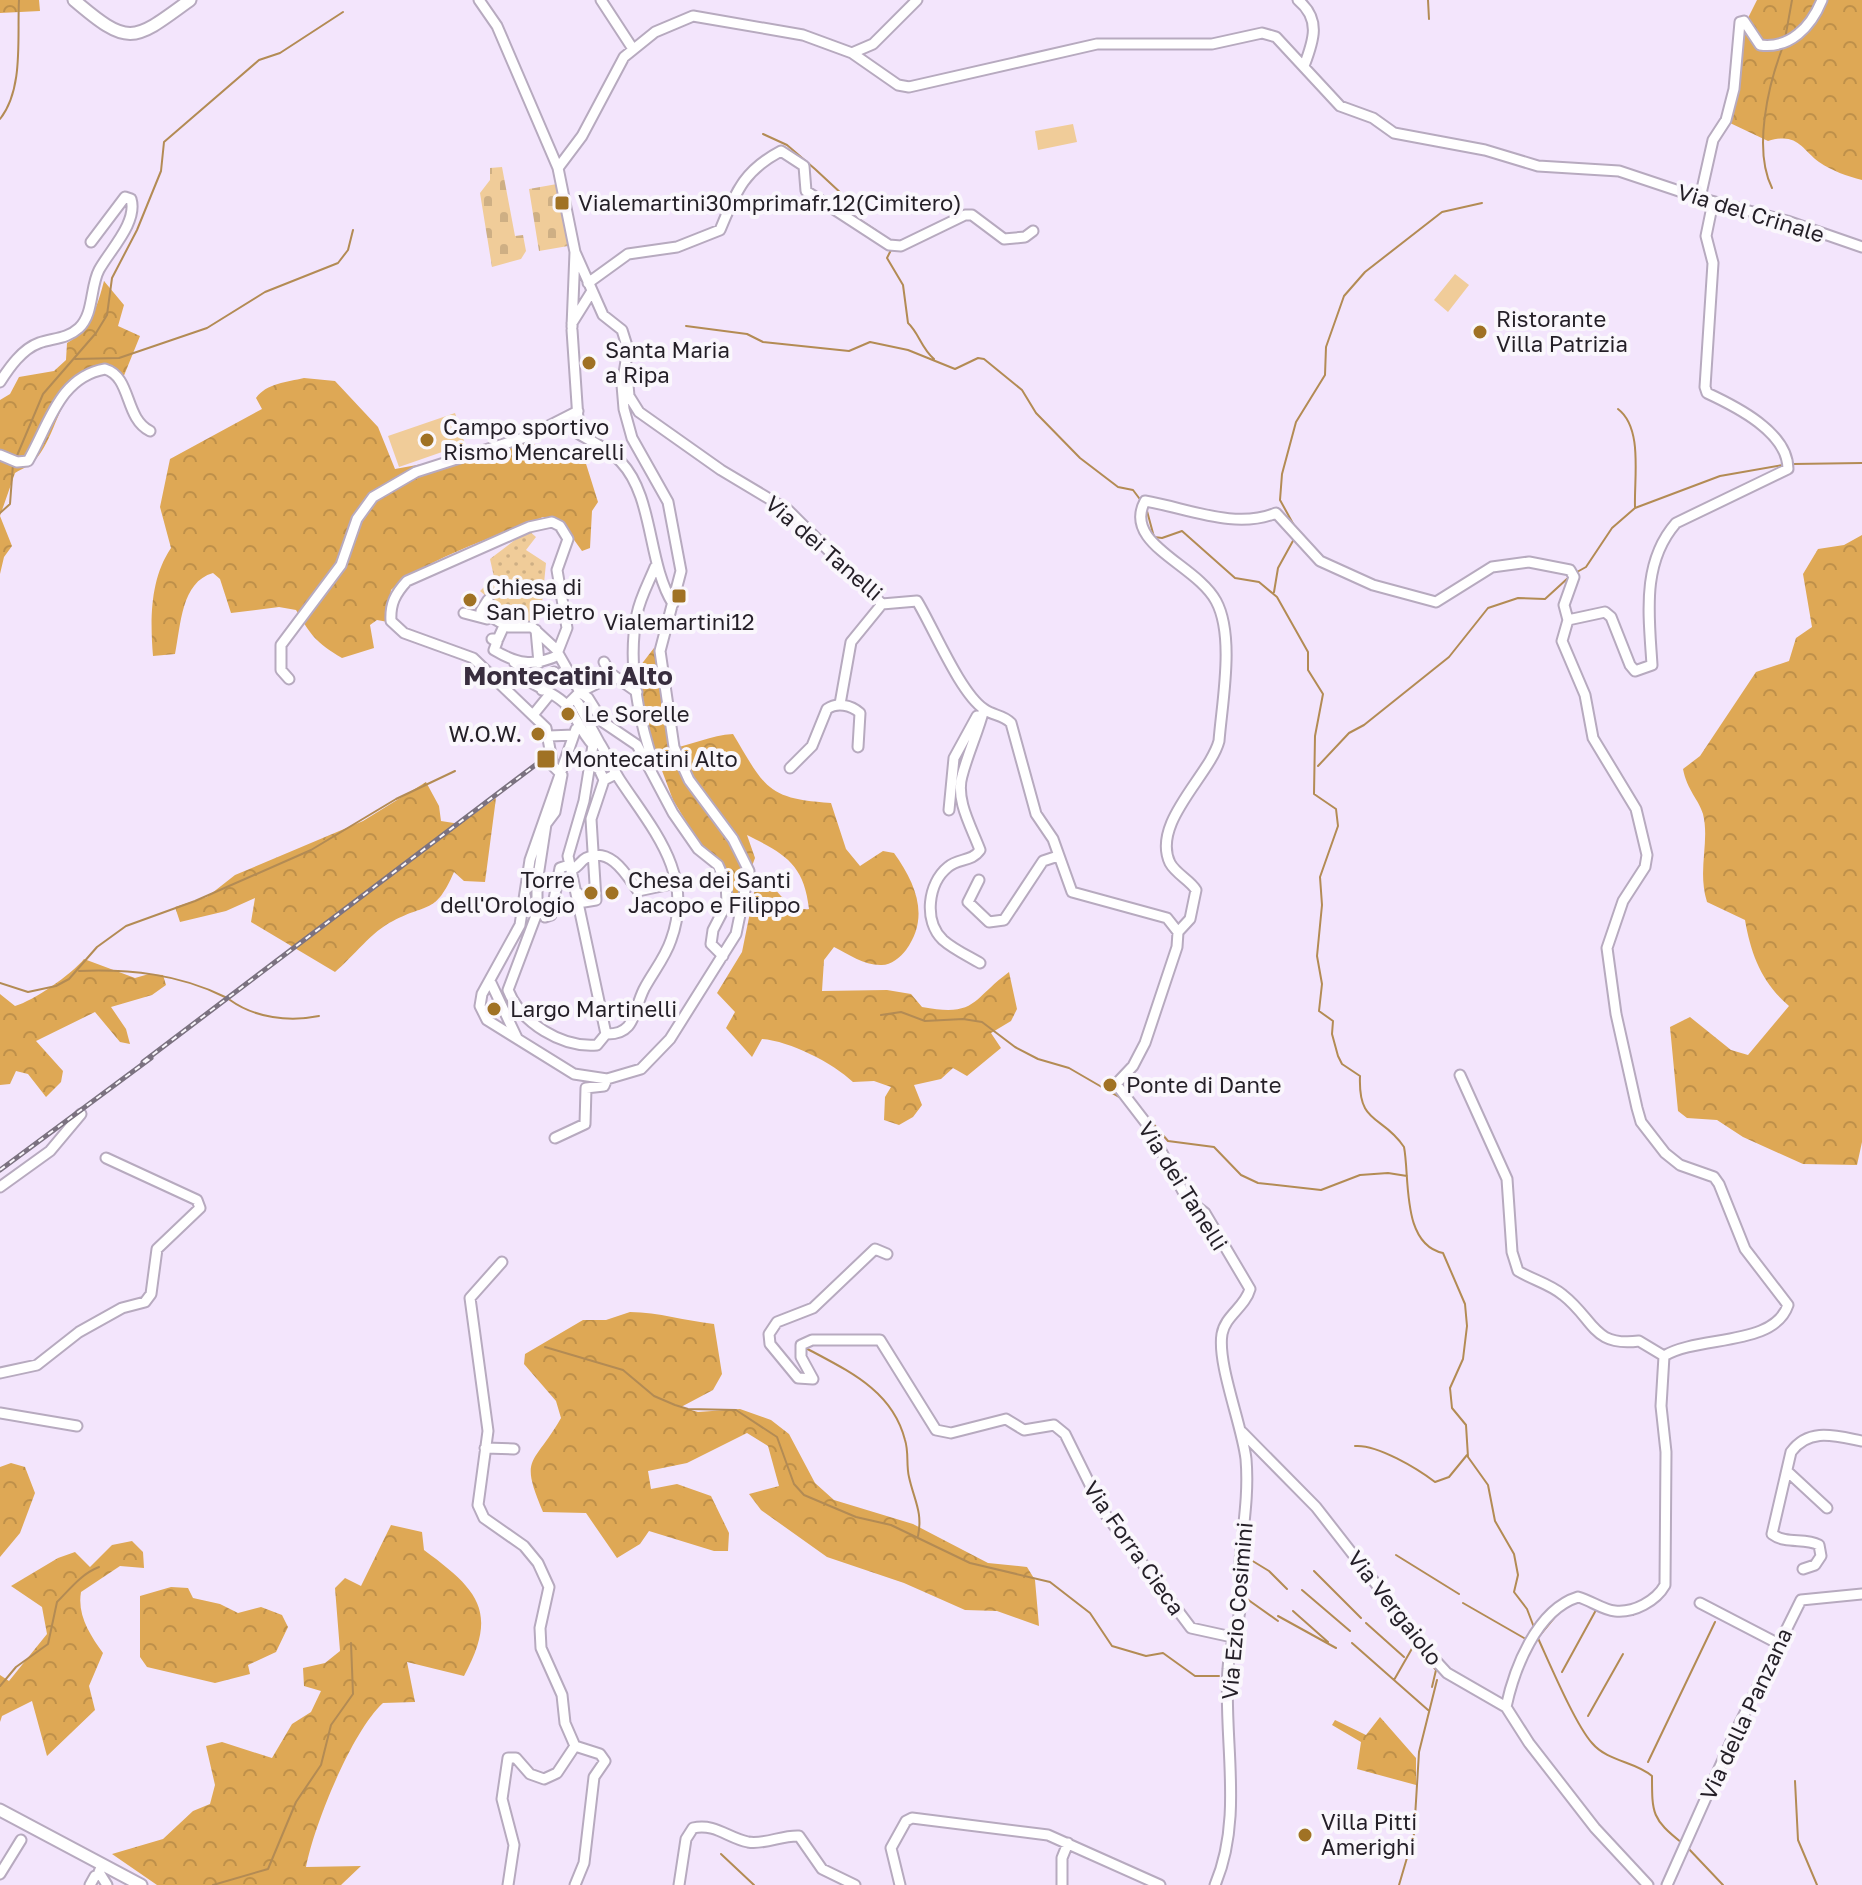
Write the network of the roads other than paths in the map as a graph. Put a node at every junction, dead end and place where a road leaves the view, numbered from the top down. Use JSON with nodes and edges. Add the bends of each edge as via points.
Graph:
{"nodes":[{"id":1,"x":74,"y":0,"type":"edge"},
{"id":2,"x":190,"y":0,"type":"edge"},
{"id":3,"x":601,"y":0,"type":"edge"},
{"id":4,"x":917,"y":0,"type":"edge"},
{"id":5,"x":1298,"y":0,"type":"edge"},
{"id":6,"x":1822,"y":0,"type":"edge"},
{"id":7,"x":485,"y":2,"type":"edge"},
{"id":8,"x":633,"y":49,"type":"junction"},
{"id":9,"x":852,"y":53,"type":"junction"},
{"id":10,"x":1304,"y":66,"type":"junction"},
{"id":11,"x":558,"y":168,"type":"junction"},
{"id":12,"x":1700,"y":198,"type":"junction"},
{"id":13,"x":1713,"y":202,"type":"junction"},
{"id":14,"x":1033,"y":231,"type":"dead end"},
{"id":15,"x":91,"y":242,"type":"dead end"},
{"id":16,"x":1862,"y":247,"type":"edge"},
{"id":17,"x":575,"y":252,"type":"junction"},
{"id":18,"x":590,"y":287,"type":"junction"},
{"id":19,"x":572,"y":326,"type":"junction"},
{"id":20,"x":626,"y":370,"type":"junction"},
{"id":21,"x":0,"y":382,"type":"edge"},
{"id":22,"x":578,"y":411,"type":"junction"},
{"id":23,"x":150,"y":431,"type":"dead end"},
{"id":24,"x":0,"y":455,"type":"edge"},
{"id":25,"x":655,"y":567,"type":"junction"},
{"id":26,"x":488,"y":600,"type":"dead end"},
{"id":27,"x":673,"y":604,"type":"junction"},
{"id":28,"x":882,"y":604,"type":"junction"},
{"id":29,"x":464,"y":613,"type":"dead end"},
{"id":30,"x":1568,"y":620,"type":"junction"},
{"id":31,"x":504,"y":625,"type":"junction"},
{"id":32,"x":536,"y":630,"type":"junction"},
{"id":33,"x":559,"y":653,"type":"junction"},
{"id":34,"x":514,"y":662,"type":"junction"},
{"id":35,"x":543,"y":662,"type":"junction"},
{"id":36,"x":604,"y":662,"type":"dead end"},
{"id":37,"x":554,"y":672,"type":"dead end"},
{"id":38,"x":610,"y":673,"type":"junction"},
{"id":39,"x":289,"y":679,"type":"dead end"},
{"id":40,"x":528,"y":681,"type":"junction"},
{"id":41,"x":546,"y":692,"type":"junction"},
{"id":42,"x":637,"y":692,"type":"junction"},
{"id":43,"x":517,"y":700,"type":"junction"},
{"id":44,"x":575,"y":700,"type":"junction"},
{"id":45,"x":840,"y":704,"type":"junction"},
{"id":46,"x":982,"y":707,"type":"junction"},
{"id":47,"x":533,"y":715,"type":"junction"},
{"id":48,"x":575,"y":732,"type":"junction"},
{"id":49,"x":549,"y":736,"type":"junction"},
{"id":50,"x":594,"y":743,"type":"junction"},
{"id":51,"x":858,"y":747,"type":"dead end"},
{"id":52,"x":588,"y":763,"type":"junction"},
{"id":53,"x":790,"y":768,"type":"dead end"},
{"id":54,"x":653,"y":769,"type":"junction"},
{"id":55,"x":558,"y":774,"type":"junction"},
{"id":56,"x":616,"y":774,"type":"junction"},
{"id":57,"x":604,"y":780,"type":"junction"},
{"id":58,"x":949,"y":810,"type":"dead end"},
{"id":59,"x":1058,"y":856,"type":"junction"},
{"id":60,"x":594,"y":857,"type":"junction"},
{"id":61,"x":539,"y":867,"type":"junction"},
{"id":62,"x":570,"y":868,"type":"junction"},
{"id":63,"x":979,"y":880,"type":"dead end"},
{"id":64,"x":676,"y":883,"type":"junction"},
{"id":65,"x":574,"y":885,"type":"junction"},
{"id":66,"x":584,"y":902,"type":"junction"},
{"id":67,"x":1178,"y":932,"type":"junction"},
{"id":68,"x":586,"y":950,"type":"junction"},
{"id":69,"x":723,"y":956,"type":"junction"},
{"id":70,"x":980,"y":963,"type":"dead end"},
{"id":71,"x":491,"y":983,"type":"junction"},
{"id":72,"x":606,"y":1034,"type":"junction"},
{"id":73,"x":519,"y":1042,"type":"junction"},
{"id":74,"x":1460,"y":1075,"type":"dead end"},
{"id":75,"x":607,"y":1079,"type":"junction"},
{"id":76,"x":81,"y":1114,"type":"dead end"},
{"id":77,"x":555,"y":1138,"type":"dead end"},
{"id":78,"x":106,"y":1158,"type":"dead end"},
{"id":79,"x":0,"y":1187,"type":"edge"},
{"id":80,"x":887,"y":1254,"type":"dead end"},
{"id":81,"x":502,"y":1262,"type":"dead end"},
{"id":82,"x":1664,"y":1356,"type":"junction"},
{"id":83,"x":0,"y":1373,"type":"edge"},
{"id":84,"x":0,"y":1413,"type":"edge"},
{"id":85,"x":77,"y":1426,"type":"dead end"},
{"id":86,"x":1242,"y":1432,"type":"junction"},
{"id":87,"x":1862,"y":1441,"type":"edge"},
{"id":88,"x":485,"y":1448,"type":"junction"},
{"id":89,"x":514,"y":1449,"type":"dead end"},
{"id":90,"x":1263,"y":1452,"type":"junction"},
{"id":91,"x":1246,"y":1460,"type":"junction"},
{"id":92,"x":1787,"y":1471,"type":"junction"},
{"id":93,"x":1827,"y":1508,"type":"dead end"},
{"id":94,"x":1803,"y":1569,"type":"dead end"},
{"id":95,"x":1862,"y":1594,"type":"edge"},
{"id":96,"x":1700,"y":1603,"type":"dead end"},
{"id":97,"x":1232,"y":1637,"type":"junction"},
{"id":98,"x":1779,"y":1644,"type":"junction"},
{"id":99,"x":1506,"y":1707,"type":"junction"},
{"id":100,"x":575,"y":1746,"type":"junction"},
{"id":101,"x":0,"y":1810,"type":"edge"},
{"id":102,"x":21,"y":1840,"type":"dead end"},
{"id":103,"x":1068,"y":1843,"type":"junction"},
{"id":104,"x":102,"y":1865,"type":"junction"},
{"id":105,"x":0,"y":1874,"type":"edge"},
{"id":106,"x":107,"y":1885,"type":"edge"},
{"id":107,"x":141,"y":1885,"type":"edge"},
{"id":108,"x":508,"y":1885,"type":"edge"},
{"id":109,"x":575,"y":1885,"type":"edge"},
{"id":110,"x":679,"y":1885,"type":"edge"},
{"id":111,"x":855,"y":1885,"type":"edge"},
{"id":112,"x":900,"y":1885,"type":"edge"},
{"id":113,"x":1062,"y":1885,"type":"edge"},
{"id":114,"x":1160,"y":1885,"type":"edge"},
{"id":115,"x":1215,"y":1885,"type":"edge"},
{"id":116,"x":1648,"y":1885,"type":"edge"},
{"id":117,"x":1667,"y":1885,"type":"edge"}],
"edges":[{"from":1,"to":2,"type":"main road","via":[[111,31],[125,35],[145,31]]},
{"from":3,"to":8,"type":"street"},
{"from":4,"to":9,"type":"street","via":[[873,44]]},
{"from":5,"to":10,"type":"street","via":[[1314,24]]},
{"from":6,"to":12,"type":"street","via":[[1788,44],[1777,47],[1760,45],[1740,22],[1734,89],[1726,120],[1713,140]]},
{"from":7,"to":11,"type":"street"},
{"from":8,"to":9,"type":"street","via":[[655,32],[693,16],[803,35]]},
{"from":8,"to":11,"type":"street"},
{"from":9,"to":10,"type":"street","name":"Via del Crinale","via":[[909,87],[1097,44],[1212,44],[1262,33],[1276,37]]},
{"from":10,"to":12,"type":"street","name":"Via del Crinale","via":[[1340,106],[1373,118],[1394,133],[1538,166],[1619,171]]},
{"from":11,"to":17,"type":"street"},
{"from":12,"to":13,"type":"street","name":"Via del Crinale"},
{"from":13,"to":16,"type":"street","name":"Via del Crinale"},
{"from":13,"to":30,"type":"street","via":[[1706,236],[1713,263],[1705,387],[1761,423],[1788,460],[1788,469],[1676,523],[1667,534],[1650,578],[1652,665],[1635,671],[1605,612]]},
{"from":14,"to":18,"type":"street","via":[[1004,239],[965,215],[901,246],[889,245],[806,191],[804,166],[781,151],[754,165],[720,230],[677,247],[628,254]]},
{"from":15,"to":21,"type":"street","via":[[125,197],[131,199],[128,222],[97,274],[81,326],[37,344]]},
{"from":17,"to":18,"type":"street"},
{"from":17,"to":19,"type":"street"},
{"from":18,"to":19,"type":"street"},
{"from":18,"to":20,"type":"street","via":[[603,315],[622,330],[628,349]]},
{"from":19,"to":22,"type":"street"},
{"from":20,"to":27,"type":"street","via":[[624,409],[632,438],[668,502],[681,571]]},
{"from":20,"to":28,"type":"street","name":"Via dei Tanelli","via":[[629,396],[639,412],[788,510]]},
{"from":22,"to":25,"type":"street","via":[[579,434],[613,455],[632,479]]},
{"from":22,"to":39,"type":"street","via":[[529,436],[416,472],[373,497],[363,507],[341,565],[281,645],[281,670]]},
{"from":23,"to":24,"type":"street","via":[[134,415],[120,378],[105,369],[91,371],[58,400],[28,461]]},
{"from":25,"to":27,"type":"street"},
{"from":25,"to":42,"type":"street","via":[[637,614]]},
{"from":26,"to":31,"type":"street","via":[[481,611]]},
{"from":27,"to":69,"type":"street","via":[[660,651],[674,747],[689,780],[733,839],[749,871],[736,934]]},
{"from":28,"to":45,"type":"street","via":[[851,642]]},
{"from":28,"to":46,"type":"street","name":"Via dei Tanelli","via":[[917,601],[950,663]]},
{"from":29,"to":31,"type":"street"},
{"from":30,"to":67,"type":"street","via":[[1564,605],[1574,577],[1570,570],[1529,562],[1492,567],[1436,602],[1383,588],[1320,561],[1276,513],[1247,521],[1145,501],[1140,516],[1144,536],[1207,588],[1226,635],[1217,749],[1186,790],[1168,841],[1170,863],[1196,890],[1190,919]]},
{"from":30,"to":82,"type":"street","via":[[1562,641],[1585,695],[1593,738],[1636,809],[1647,855],[1607,948],[1641,1122],[1680,1165],[1714,1177],[1745,1249],[1788,1305],[1763,1332],[1693,1343]]},
{"from":31,"to":32,"type":"street"},
{"from":31,"to":34,"type":"street","via":[[498,639],[492,639],[497,642],[494,650]]},
{"from":32,"to":33,"type":"street"},
{"from":32,"to":35,"type":"street"},
{"from":33,"to":35,"type":"street"},
{"from":33,"to":43,"type":"street","via":[[567,628],[557,570],[568,539],[552,522],[418,575],[396,592],[391,621],[404,633],[473,658]]},
{"from":33,"to":44,"type":"street"},
{"from":34,"to":35,"type":"street"},
{"from":34,"to":40,"type":"street"},
{"from":36,"to":38,"type":"street"},
{"from":37,"to":41,"type":"street"},
{"from":38,"to":42,"type":"street"},
{"from":38,"to":44,"type":"street"},
{"from":40,"to":41,"type":"street"},
{"from":40,"to":43,"type":"street"},
{"from":41,"to":44,"type":"street"},
{"from":41,"to":47,"type":"street"},
{"from":42,"to":54,"type":"street"},
{"from":43,"to":47,"type":"street"},
{"from":44,"to":48,"type":"street"},
{"from":44,"to":50,"type":"street"},
{"from":44,"to":54,"type":"street","via":[[637,745]]},
{"from":45,"to":51,"type":"street","via":[[860,713]]},
{"from":45,"to":53,"type":"street","via":[[827,709],[812,746]]},
{"from":46,"to":58,"type":"street","via":[[954,758]]},
{"from":46,"to":59,"type":"street","name":"Via dei Tanelli","via":[[1011,723],[1036,814]]},
{"from":46,"to":70,"type":"street","via":[[976,743],[961,778],[963,807],[980,850],[949,866],[932,889],[930,903],[941,938]]},
{"from":47,"to":49,"type":"street"},
{"from":48,"to":49,"type":"street"},
{"from":48,"to":50,"type":"street"},
{"from":48,"to":55,"type":"street"},
{"from":49,"to":55,"type":"street"},
{"from":50,"to":52,"type":"street"},
{"from":50,"to":56,"type":"street"},
{"from":52,"to":57,"type":"street"},
{"from":52,"to":62,"type":"street"},
{"from":54,"to":69,"type":"street","via":[[673,813],[698,849],[718,865],[726,883],[727,903],[711,938]]},
{"from":55,"to":61,"type":"street","via":[[562,782],[555,812],[546,824]]},
{"from":55,"to":71,"type":"street","via":[[528,868],[520,925]]},
{"from":56,"to":57,"type":"street"},
{"from":56,"to":64,"type":"street","via":[[657,830],[670,854]]},
{"from":57,"to":60,"type":"street","via":[[591,819]]},
{"from":59,"to":63,"type":"street","via":[[1043,861],[1004,920],[989,922],[968,902]]},
{"from":59,"to":67,"type":"street","name":"Via dei Tanelli","via":[[1072,892],[1167,918]]},
{"from":60,"to":62,"type":"street"},
{"from":60,"to":64,"type":"street","via":[[615,861],[638,891]]},
{"from":60,"to":66,"type":"street","via":[[596,900]]},
{"from":61,"to":62,"type":"street","via":[[545,917],[553,911],[560,868]]},
{"from":61,"to":72,"type":"street","via":[[537,913],[508,990],[546,1034],[558,1040],[597,1045]]},
{"from":62,"to":65,"type":"street"},
{"from":64,"to":72,"type":"street","via":[[678,913],[672,937],[644,989],[633,1023],[617,1034]]},
{"from":65,"to":66,"type":"street"},
{"from":65,"to":68,"type":"street"},
{"from":66,"to":68,"type":"street"},
{"from":67,"to":86,"type":"street","name":"Via dei Tanelli","via":[[1145,1043],[1116,1084],[1250,1289],[1228,1320],[1222,1340]]},
{"from":68,"to":72,"type":"street"},
{"from":69,"to":75,"type":"street","via":[[653,1059],[629,1074]]},
{"from":71,"to":73,"type":"street"},
{"from":71,"to":73,"type":"street","via":[[480,997],[483,1015]]},
{"from":73,"to":75,"type":"street","via":[[574,1074]]},
{"from":74,"to":82,"type":"street","via":[[1507,1179],[1518,1271],[1564,1295],[1609,1341],[1639,1341]]},
{"from":75,"to":77,"type":"street","via":[[604,1086],[586,1088],[585,1124]]},
{"from":76,"to":79,"type":"street","via":[[50,1151]]},
{"from":78,"to":83,"type":"street","via":[[197,1200],[200,1208],[157,1249],[151,1294],[145,1302],[122,1308],[79,1332],[37,1365]]},
{"from":80,"to":97,"type":"street","name":"Via Forra Cieca","via":[[875,1249],[813,1308],[777,1322],[770,1344],[798,1378],[813,1379],[801,1345],[812,1340],[880,1340],[936,1430],[951,1433],[1006,1419],[1024,1430],[1054,1425],[1065,1434],[1103,1511],[1191,1628]]},
{"from":81,"to":88,"type":"street","via":[[470,1298],[488,1431]]},
{"from":82,"to":99,"type":"street","via":[[1665,1585],[1659,1596],[1638,1607],[1615,1611],[1578,1597],[1565,1603],[1521,1654]]},
{"from":84,"to":85,"type":"street"},
{"from":86,"to":90,"type":"street","name":"Via Vergaiolo"},
{"from":86,"to":91,"type":"street","name":"Via Ezio Cosimini"},
{"from":87,"to":92,"type":"street","via":[[1822,1433],[1798,1442]]},
{"from":88,"to":89,"type":"street"},
{"from":88,"to":100,"type":"street","via":[[478,1505],[484,1518],[531,1555],[549,1587],[541,1648],[562,1695],[565,1723]]},
{"from":90,"to":91,"type":"street"},
{"from":90,"to":99,"type":"street","name":"Via Vergaiolo","via":[[1316,1507],[1447,1673]]},
{"from":91,"to":97,"type":"street","name":"Via Ezio Cosimini","via":[[1241,1599]]},
{"from":92,"to":93,"type":"street"},
{"from":92,"to":94,"type":"street","via":[[1772,1534],[1781,1541],[1819,1545],[1821,1556]]},
{"from":95,"to":98,"type":"street","name":"Via della Panzana","via":[[1801,1600]]},
{"from":96,"to":98,"type":"street"},
{"from":97,"to":115,"type":"street","name":"Via Ezio Cosimini","via":[[1227,1687],[1231,1792]]},
{"from":98,"to":117,"type":"street","name":"Via della Panzana"},
{"from":99,"to":116,"type":"street","name":"Via Vergaiolo","via":[[1595,1828]]},
{"from":100,"to":108,"type":"street","via":[[557,1773],[544,1779],[530,1774],[516,1758],[507,1761],[502,1806],[514,1845]]},
{"from":100,"to":109,"type":"street","via":[[600,1754],[605,1761],[594,1777],[584,1863]]},
{"from":101,"to":104,"type":"main road"},
{"from":102,"to":105,"type":"street"},
{"from":103,"to":112,"type":"street","via":[[1048,1835],[908,1818],[891,1848]]},
{"from":103,"to":113,"type":"street"},
{"from":103,"to":114,"type":"street"},
{"from":104,"to":106,"type":"street","via":[[99,1872]]},
{"from":104,"to":107,"type":"main road"},
{"from":110,"to":111,"type":"street","via":[[686,1839],[701,1826],[750,1842],[799,1836],[822,1869]]}]}
